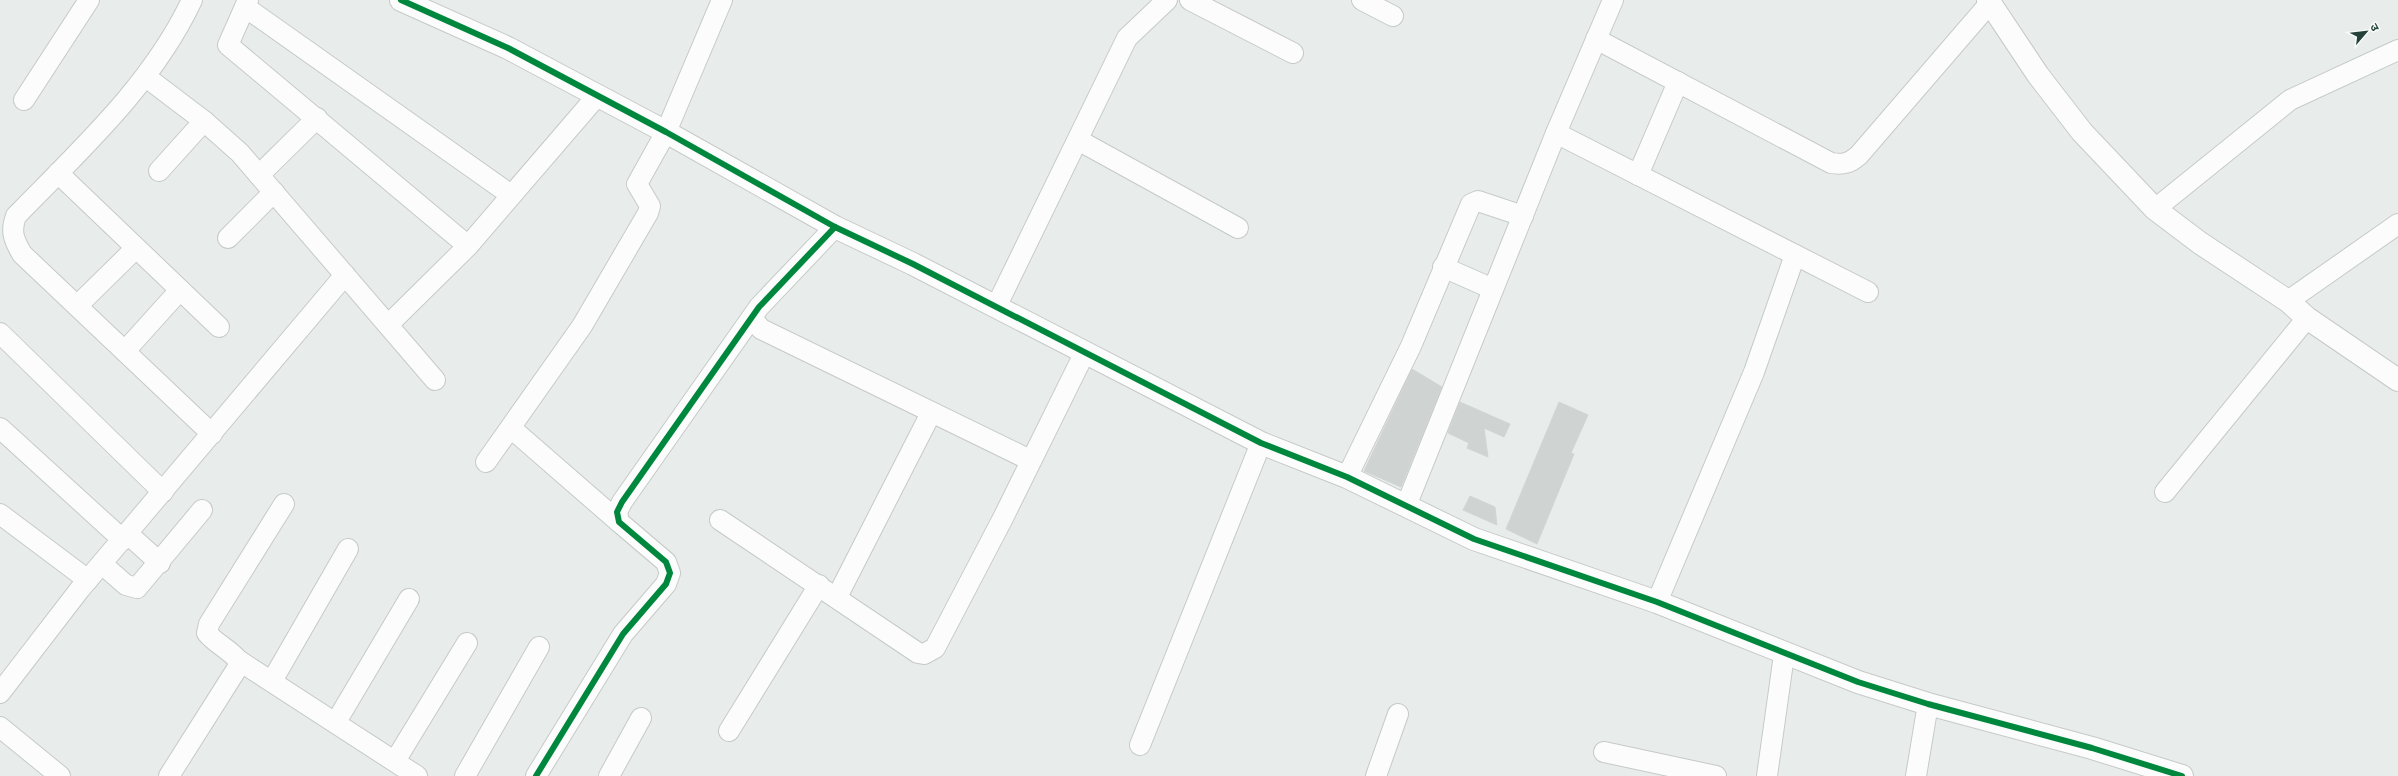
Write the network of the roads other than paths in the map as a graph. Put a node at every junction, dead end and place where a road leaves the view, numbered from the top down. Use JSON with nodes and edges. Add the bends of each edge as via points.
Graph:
{"nodes":[{"id":1,"x":89,"y":0,"type":"edge"},
{"id":2,"x":192,"y":0,"type":"edge"},
{"id":3,"x":401,"y":0,"type":"edge"},
{"id":4,"x":722,"y":0,"type":"edge"},
{"id":5,"x":1167,"y":0,"type":"edge"},
{"id":6,"x":1190,"y":0,"type":"edge"},
{"id":7,"x":1362,"y":0,"type":"edge"},
{"id":8,"x":1613,"y":0,"type":"edge"},
{"id":9,"x":1989,"y":2,"type":"edge"},
{"id":10,"x":247,"y":4,"type":"edge"},
{"id":11,"x":433,"y":6,"type":"edge"},
{"id":12,"x":1393,"y":16,"type":"dead end"},
{"id":13,"x":1596,"y":40,"type":"junction"},
{"id":14,"x":2398,"y":50,"type":"edge"},
{"id":15,"x":1293,"y":54,"type":"dead end"},
{"id":16,"x":146,"y":77,"type":"junction"},
{"id":17,"x":1678,"y":82,"type":"junction"},
{"id":18,"x":597,"y":96,"type":"junction"},
{"id":19,"x":24,"y":100,"type":"dead end"},
{"id":20,"x":317,"y":118,"type":"junction"},
{"id":21,"x":204,"y":121,"type":"junction"},
{"id":22,"x":666,"y":132,"type":"junction"},
{"id":23,"x":1556,"y":133,"type":"junction"},
{"id":24,"x":1078,"y":140,"type":"junction"},
{"id":25,"x":159,"y":171,"type":"dead end"},
{"id":26,"x":58,"y":173,"type":"junction"},
{"id":27,"x":259,"y":175,"type":"junction"},
{"id":28,"x":1638,"y":175,"type":"junction"},
{"id":29,"x":274,"y":192,"type":"junction"},
{"id":30,"x":511,"y":196,"type":"junction"},
{"id":31,"x":2155,"y":209,"type":"junction"},
{"id":32,"x":1523,"y":216,"type":"junction"},
{"id":33,"x":2398,"y":224,"type":"edge"},
{"id":34,"x":835,"y":227,"type":"junction"},
{"id":35,"x":1238,"y":228,"type":"dead end"},
{"id":36,"x":228,"y":238,"type":"dead end"},
{"id":37,"x":468,"y":246,"type":"junction"},
{"id":38,"x":136,"y":248,"type":"junction"},
{"id":39,"x":1795,"y":255,"type":"junction"},
{"id":40,"x":1443,"y":267,"type":"junction"},
{"id":41,"x":345,"y":275,"type":"junction"},
{"id":42,"x":1493,"y":289,"type":"junction"},
{"id":43,"x":180,"y":290,"type":"junction"},
{"id":44,"x":1868,"y":292,"type":"dead end"},
{"id":45,"x":2288,"y":301,"type":"junction"},
{"id":46,"x":77,"y":306,"type":"junction"},
{"id":47,"x":996,"y":307,"type":"junction"},
{"id":48,"x":752,"y":318,"type":"junction"},
{"id":49,"x":2307,"y":318,"type":"junction"},
{"id":50,"x":388,"y":325,"type":"junction"},
{"id":51,"x":219,"y":328,"type":"dead end"},
{"id":52,"x":0,"y":333,"type":"edge"},
{"id":53,"x":126,"y":351,"type":"junction"},
{"id":54,"x":1084,"y":354,"type":"junction"},
{"id":55,"x":435,"y":380,"type":"dead end"},
{"id":56,"x":2398,"y":380,"type":"edge"},
{"id":57,"x":931,"y":413,"type":"junction"},
{"id":58,"x":0,"y":428,"type":"edge"},
{"id":59,"x":511,"y":428,"type":"junction"},
{"id":60,"x":212,"y":434,"type":"junction"},
{"id":61,"x":1261,"y":443,"type":"junction"},
{"id":62,"x":1030,"y":460,"type":"junction"},
{"id":63,"x":486,"y":462,"type":"dead end"},
{"id":64,"x":1347,"y":478,"type":"junction"},
{"id":65,"x":163,"y":492,"type":"junction"},
{"id":66,"x":2165,"y":492,"type":"dead end"},
{"id":67,"x":284,"y":504,"type":"dead end"},
{"id":68,"x":1406,"y":506,"type":"junction"},
{"id":69,"x":202,"y":510,"type":"dead end"},
{"id":70,"x":0,"y":514,"type":"edge"},
{"id":71,"x":720,"y":520,"type":"dead end"},
{"id":72,"x":619,"y":522,"type":"junction"},
{"id":73,"x":126,"y":537,"type":"junction"},
{"id":74,"x":348,"y":549,"type":"dead end"},
{"id":75,"x":160,"y":563,"type":"junction"},
{"id":76,"x":102,"y":564,"type":"junction"},
{"id":77,"x":88,"y":580,"type":"junction"},
{"id":78,"x":819,"y":585,"type":"junction"},
{"id":79,"x":837,"y":597,"type":"junction"},
{"id":80,"x":409,"y":599,"type":"dead end"},
{"id":81,"x":1657,"y":602,"type":"junction"},
{"id":82,"x":467,"y":644,"type":"dead end"},
{"id":83,"x":540,"y":647,"type":"dead end"},
{"id":84,"x":1784,"y":654,"type":"junction"},
{"id":85,"x":238,"y":660,"type":"junction"},
{"id":86,"x":272,"y":681,"type":"junction"},
{"id":87,"x":0,"y":692,"type":"edge"},
{"id":88,"x":1928,"y":704,"type":"junction"},
{"id":89,"x":1398,"y":714,"type":"dead end"},
{"id":90,"x":641,"y":718,"type":"dead end"},
{"id":91,"x":336,"y":722,"type":"junction"},
{"id":92,"x":0,"y":727,"type":"edge"},
{"id":93,"x":729,"y":731,"type":"dead end"},
{"id":94,"x":1140,"y":745,"type":"dead end"},
{"id":95,"x":1604,"y":752,"type":"dead end"},
{"id":96,"x":395,"y":761,"type":"junction"},
{"id":97,"x":60,"y":776,"type":"edge"},
{"id":98,"x":169,"y":776,"type":"edge"},
{"id":99,"x":417,"y":776,"type":"edge"},
{"id":100,"x":465,"y":776,"type":"edge"},
{"id":101,"x":536,"y":776,"type":"edge"},
{"id":102,"x":609,"y":776,"type":"edge"},
{"id":103,"x":1376,"y":776,"type":"edge"},
{"id":104,"x":1716,"y":776,"type":"edge"},
{"id":105,"x":1767,"y":776,"type":"edge"},
{"id":106,"x":1916,"y":776,"type":"edge"},
{"id":107,"x":2182,"y":776,"type":"edge"}],
"edges":[{"from":1,"to":19,"type":"street"},
{"from":2,"to":16,"type":"street","via":[[168,45]]},
{"from":3,"to":11,"type":"street"},
{"from":4,"to":22,"type":"street"},
{"from":5,"to":24,"type":"street","via":[[1128,38]]},
{"from":6,"to":15,"type":"street"},
{"from":7,"to":12,"type":"street"},
{"from":8,"to":13,"type":"street"},
{"from":9,"to":17,"type":"street","via":[[1859,156],[1842,165],[1831,162]]},
{"from":9,"to":31,"type":"street","via":[[2038,75],[2082,132]]},
{"from":10,"to":20,"type":"street","via":[[228,45]]},
{"from":10,"to":30,"type":"street"},
{"from":11,"to":18,"type":"street"},
{"from":13,"to":17,"type":"street"},
{"from":13,"to":23,"type":"street"},
{"from":14,"to":31,"type":"street","via":[[2281,106]]},
{"from":16,"to":21,"type":"street"},
{"from":16,"to":26,"type":"street"},
{"from":17,"to":28,"type":"street"},
{"from":18,"to":22,"type":"street"},
{"from":18,"to":30,"type":"street"},
{"from":20,"to":27,"type":"street"},
{"from":20,"to":37,"type":"street"},
{"from":21,"to":25,"type":"street"},
{"from":21,"to":27,"type":"street","via":[[240,153]]},
{"from":22,"to":34,"type":"street"},
{"from":22,"to":59,"type":"street","via":[[636,184],[650,206],[648,213],[582,326]]},
{"from":23,"to":28,"type":"street"},
{"from":23,"to":32,"type":"street"},
{"from":24,"to":35,"type":"street"},
{"from":24,"to":47,"type":"street"},
{"from":26,"to":38,"type":"street"},
{"from":26,"to":46,"type":"street","via":[[16,216],[12,227],[14,240],[22,254]]},
{"from":27,"to":29,"type":"street"},
{"from":28,"to":39,"type":"street"},
{"from":29,"to":36,"type":"street"},
{"from":29,"to":41,"type":"street"},
{"from":30,"to":37,"type":"street"},
{"from":31,"to":45,"type":"street","via":[[2200,243]]},
{"from":32,"to":40,"type":"street","via":[[1482,202],[1473,202]]},
{"from":32,"to":42,"type":"street"},
{"from":33,"to":45,"type":"street"},
{"from":34,"to":47,"type":"street"},
{"from":34,"to":48,"type":"street"},
{"from":37,"to":50,"type":"street"},
{"from":38,"to":43,"type":"street"},
{"from":38,"to":46,"type":"street"},
{"from":39,"to":44,"type":"street"},
{"from":39,"to":81,"type":"street","via":[[1754,372]]},
{"from":40,"to":42,"type":"street"},
{"from":40,"to":64,"type":"street","via":[[1411,346]]},
{"from":41,"to":50,"type":"street"},
{"from":41,"to":60,"type":"street"},
{"from":42,"to":68,"type":"street"},
{"from":43,"to":51,"type":"street"},
{"from":43,"to":53,"type":"street"},
{"from":45,"to":49,"type":"street"},
{"from":46,"to":53,"type":"street"},
{"from":47,"to":54,"type":"street"},
{"from":48,"to":57,"type":"street","via":[[761,330]]},
{"from":48,"to":72,"type":"street","via":[[622,502],[617,512]]},
{"from":49,"to":56,"type":"street"},
{"from":49,"to":66,"type":"street"},
{"from":50,"to":55,"type":"street"},
{"from":52,"to":65,"type":"street"},
{"from":53,"to":60,"type":"street"},
{"from":54,"to":61,"type":"street"},
{"from":54,"to":62,"type":"street"},
{"from":57,"to":62,"type":"street"},
{"from":57,"to":79,"type":"street"},
{"from":58,"to":73,"type":"street"},
{"from":59,"to":63,"type":"street"},
{"from":59,"to":72,"type":"street"},
{"from":60,"to":65,"type":"street"},
{"from":61,"to":64,"type":"street"},
{"from":61,"to":94,"type":"street"},
{"from":62,"to":79,"type":"street","via":[[1003,518],[935,648],[924,654],[918,653]]},
{"from":64,"to":68,"type":"street"},
{"from":65,"to":73,"type":"street"},
{"from":67,"to":85,"type":"street","via":[[209,624],[207,633],[232,652]]},
{"from":68,"to":81,"type":"street","via":[[1474,539]]},
{"from":69,"to":75,"type":"street"},
{"from":70,"to":77,"type":"street"},
{"from":71,"to":78,"type":"street"},
{"from":72,"to":101,"type":"street","via":[[666,562],[670,572],[666,584],[619,639]]},
{"from":73,"to":75,"type":"street"},
{"from":73,"to":76,"type":"street"},
{"from":74,"to":86,"type":"street"},
{"from":75,"to":76,"type":"street","via":[[137,588],[126,585]]},
{"from":76,"to":77,"type":"street"},
{"from":77,"to":87,"type":"street"},
{"from":78,"to":79,"type":"street"},
{"from":78,"to":93,"type":"street"},
{"from":80,"to":91,"type":"street"},
{"from":81,"to":84,"type":"street"},
{"from":82,"to":96,"type":"street"},
{"from":83,"to":100,"type":"street"},
{"from":84,"to":88,"type":"street","via":[[1858,682]]},
{"from":84,"to":105,"type":"street"},
{"from":85,"to":86,"type":"street"},
{"from":85,"to":98,"type":"street","via":[[235,672]]},
{"from":86,"to":91,"type":"street"},
{"from":88,"to":106,"type":"street"},
{"from":88,"to":107,"type":"street","via":[[2092,748]]},
{"from":89,"to":103,"type":"street"},
{"from":90,"to":102,"type":"street"},
{"from":91,"to":96,"type":"street"},
{"from":92,"to":97,"type":"street"},
{"from":95,"to":104,"type":"street"},
{"from":96,"to":99,"type":"street"}]}
